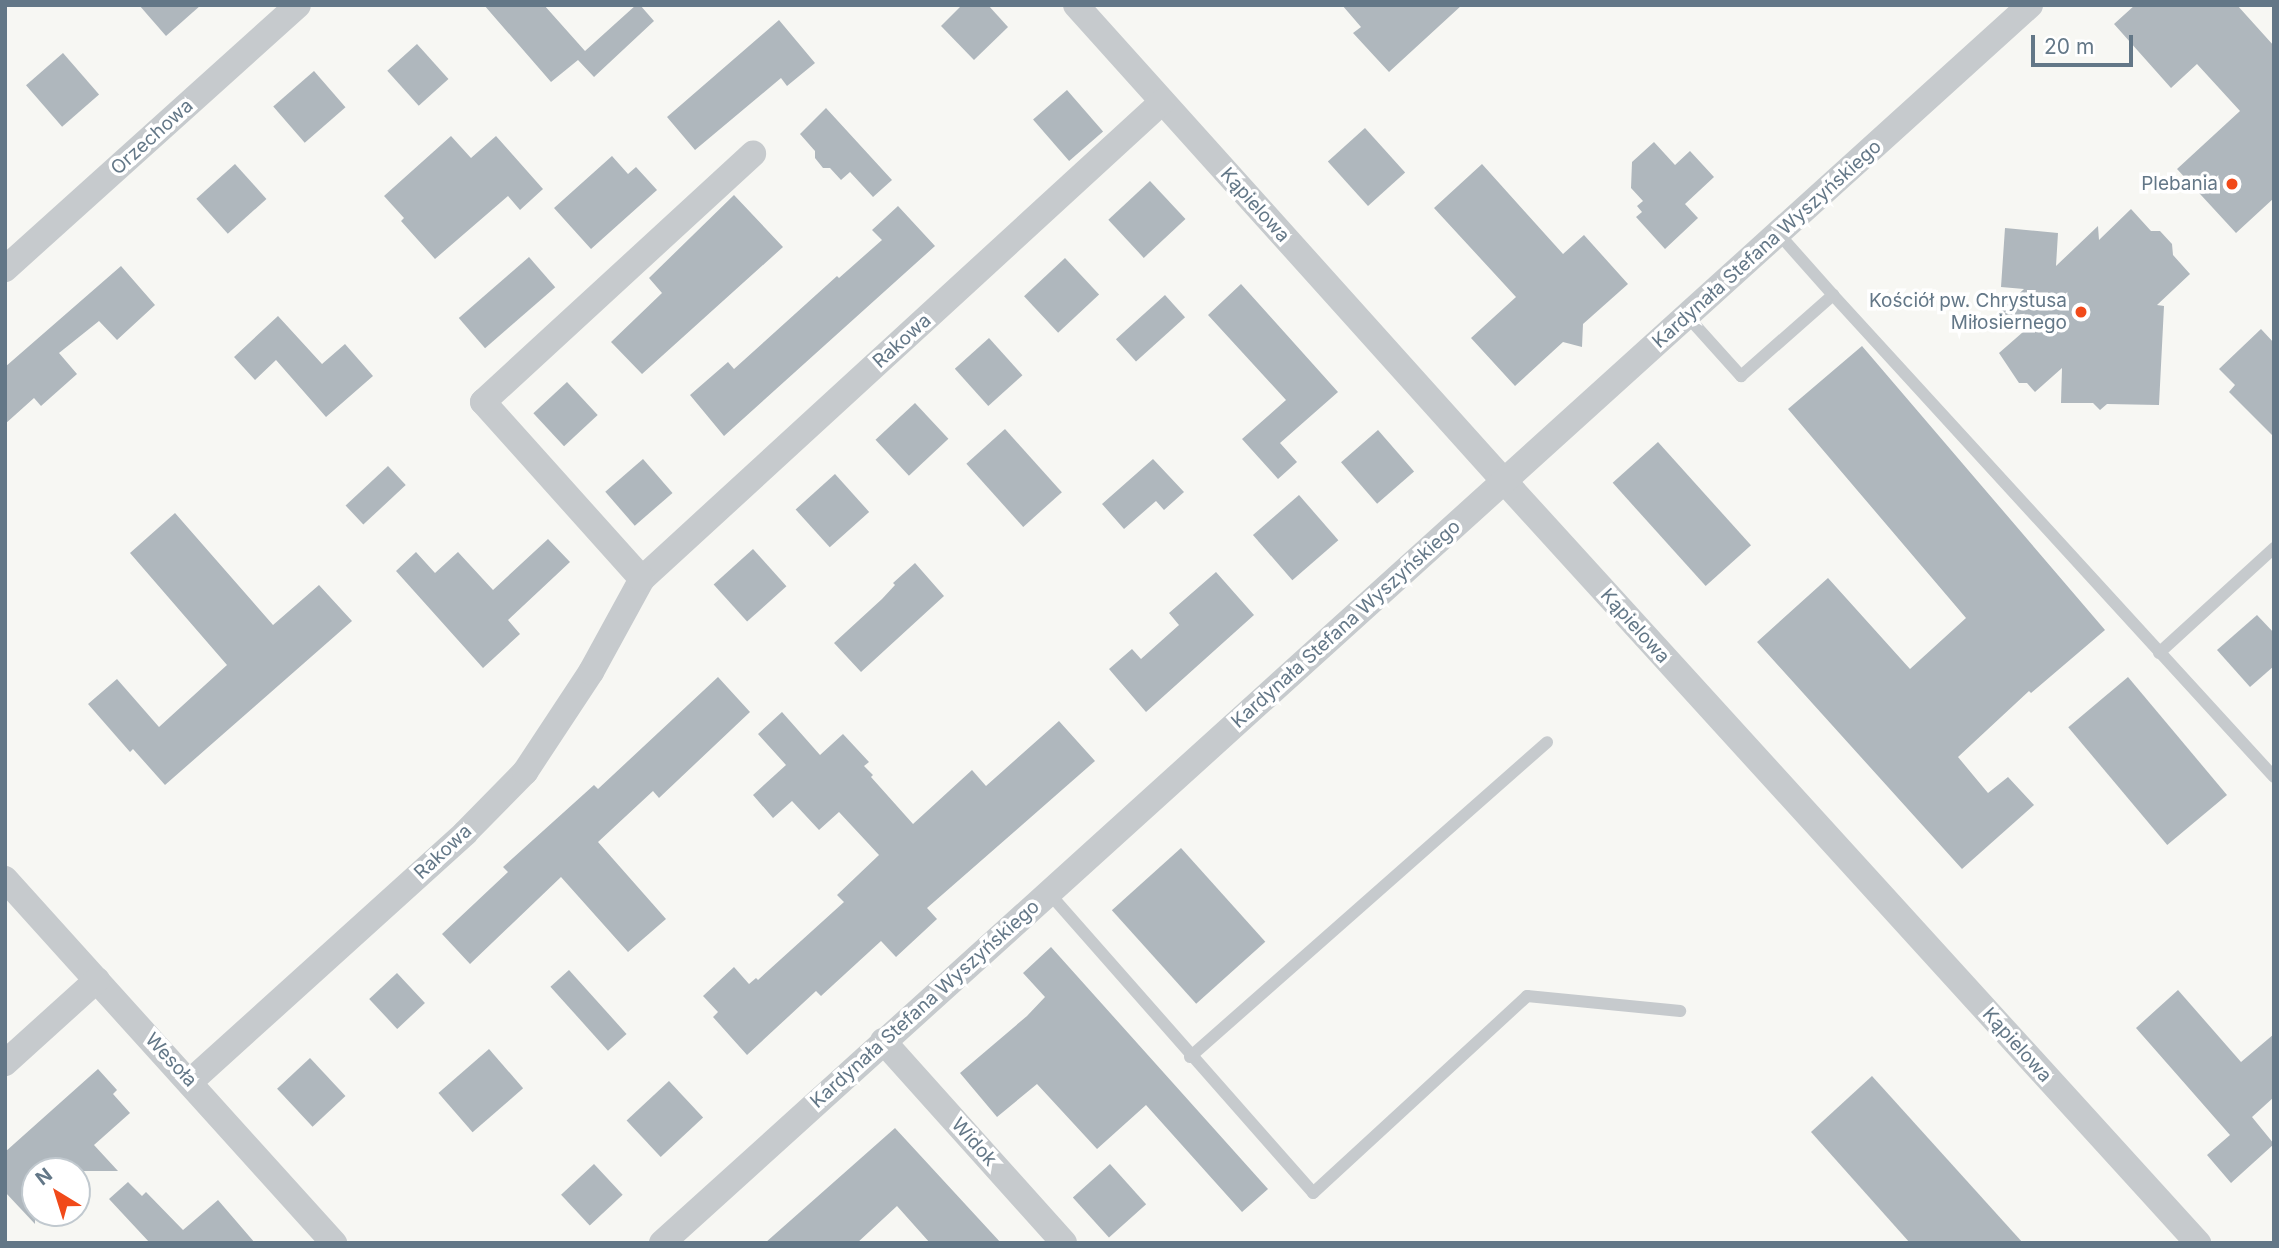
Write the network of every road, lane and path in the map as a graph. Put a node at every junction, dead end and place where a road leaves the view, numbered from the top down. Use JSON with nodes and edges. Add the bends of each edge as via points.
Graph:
{"nodes":[{"id":1,"x":298,"y":5,"type":"edge"},
{"id":2,"x":1076,"y":5,"type":"edge"},
{"id":3,"x":2030,"y":5,"type":"edge"},
{"id":4,"x":1162,"y":102,"type":"junction"},
{"id":5,"x":753,"y":154,"type":"dead end"},
{"id":6,"x":1778,"y":233,"type":"junction"},
{"id":7,"x":5,"y":269,"type":"edge"},
{"id":8,"x":1833,"y":295,"type":"junction"},
{"id":9,"x":1687,"y":316,"type":"junction"},
{"id":10,"x":1504,"y":481,"type":"junction"},
{"id":11,"x":2274,"y":548,"type":"edge"},
{"id":12,"x":642,"y":579,"type":"junction"},
{"id":13,"x":2160,"y":653,"type":"junction"},
{"id":14,"x":1547,"y":743,"type":"dead end"},
{"id":15,"x":2274,"y":778,"type":"edge"},
{"id":16,"x":5,"y":879,"type":"edge"},
{"id":17,"x":1048,"y":892,"type":"junction"},
{"id":18,"x":97,"y":980,"type":"junction"},
{"id":19,"x":1680,"y":1011,"type":"dead end"},
{"id":20,"x":883,"y":1041,"type":"junction"},
{"id":21,"x":1190,"y":1057,"type":"junction"},
{"id":22,"x":5,"y":1063,"type":"edge"},
{"id":23,"x":191,"y":1081,"type":"junction"},
{"id":24,"x":334,"y":1243,"type":"edge"},
{"id":25,"x":662,"y":1243,"type":"edge"},
{"id":26,"x":1064,"y":1243,"type":"edge"},
{"id":27,"x":2199,"y":1243,"type":"edge"}],
"edges":[{"from":1,"to":7,"type":"street","name":"Orzechowa"},
{"from":2,"to":4,"type":"street","name":"Kąpielowa"},
{"from":3,"to":6,"type":"street","name":"Kardynała Stefana Wyszyńskiego"},
{"from":4,"to":10,"type":"street","name":"Kąpielowa"},
{"from":4,"to":12,"type":"street","name":"Rakowa"},
{"from":5,"to":12,"type":"street","via":[[483,402]]},
{"from":6,"to":8,"type":"lane"},
{"from":6,"to":9,"type":"street","name":"Kardynała Stefana Wyszyńskiego"},
{"from":8,"to":9,"type":"lane","via":[[1741,376]]},
{"from":8,"to":13,"type":"lane"},
{"from":9,"to":10,"type":"street","name":"Kardynała Stefana Wyszyńskiego"},
{"from":10,"to":17,"type":"street","name":"Kardynała Stefana Wyszyńskiego"},
{"from":10,"to":27,"type":"street","name":"Kąpielowa"},
{"from":11,"to":13,"type":"lane"},
{"from":12,"to":23,"type":"street","name":"Rakowa","via":[[591,672],[525,772],[465,833]]},
{"from":13,"to":15,"type":"lane"},
{"from":14,"to":21,"type":"lane"},
{"from":16,"to":18,"type":"street","name":"Wesoła"},
{"from":17,"to":20,"type":"street","name":"Kardynała Stefana Wyszyńskiego"},
{"from":17,"to":21,"type":"lane"},
{"from":18,"to":22,"type":"street"},
{"from":18,"to":23,"type":"street","name":"Wesoła"},
{"from":19,"to":21,"type":"lane","via":[[1527,996],[1313,1193]]},
{"from":20,"to":25,"type":"street","name":"Kardynała Stefana Wyszyńskiego"},
{"from":20,"to":26,"type":"street","name":"Widok"},
{"from":23,"to":24,"type":"street","name":"Wesoła"}]}
